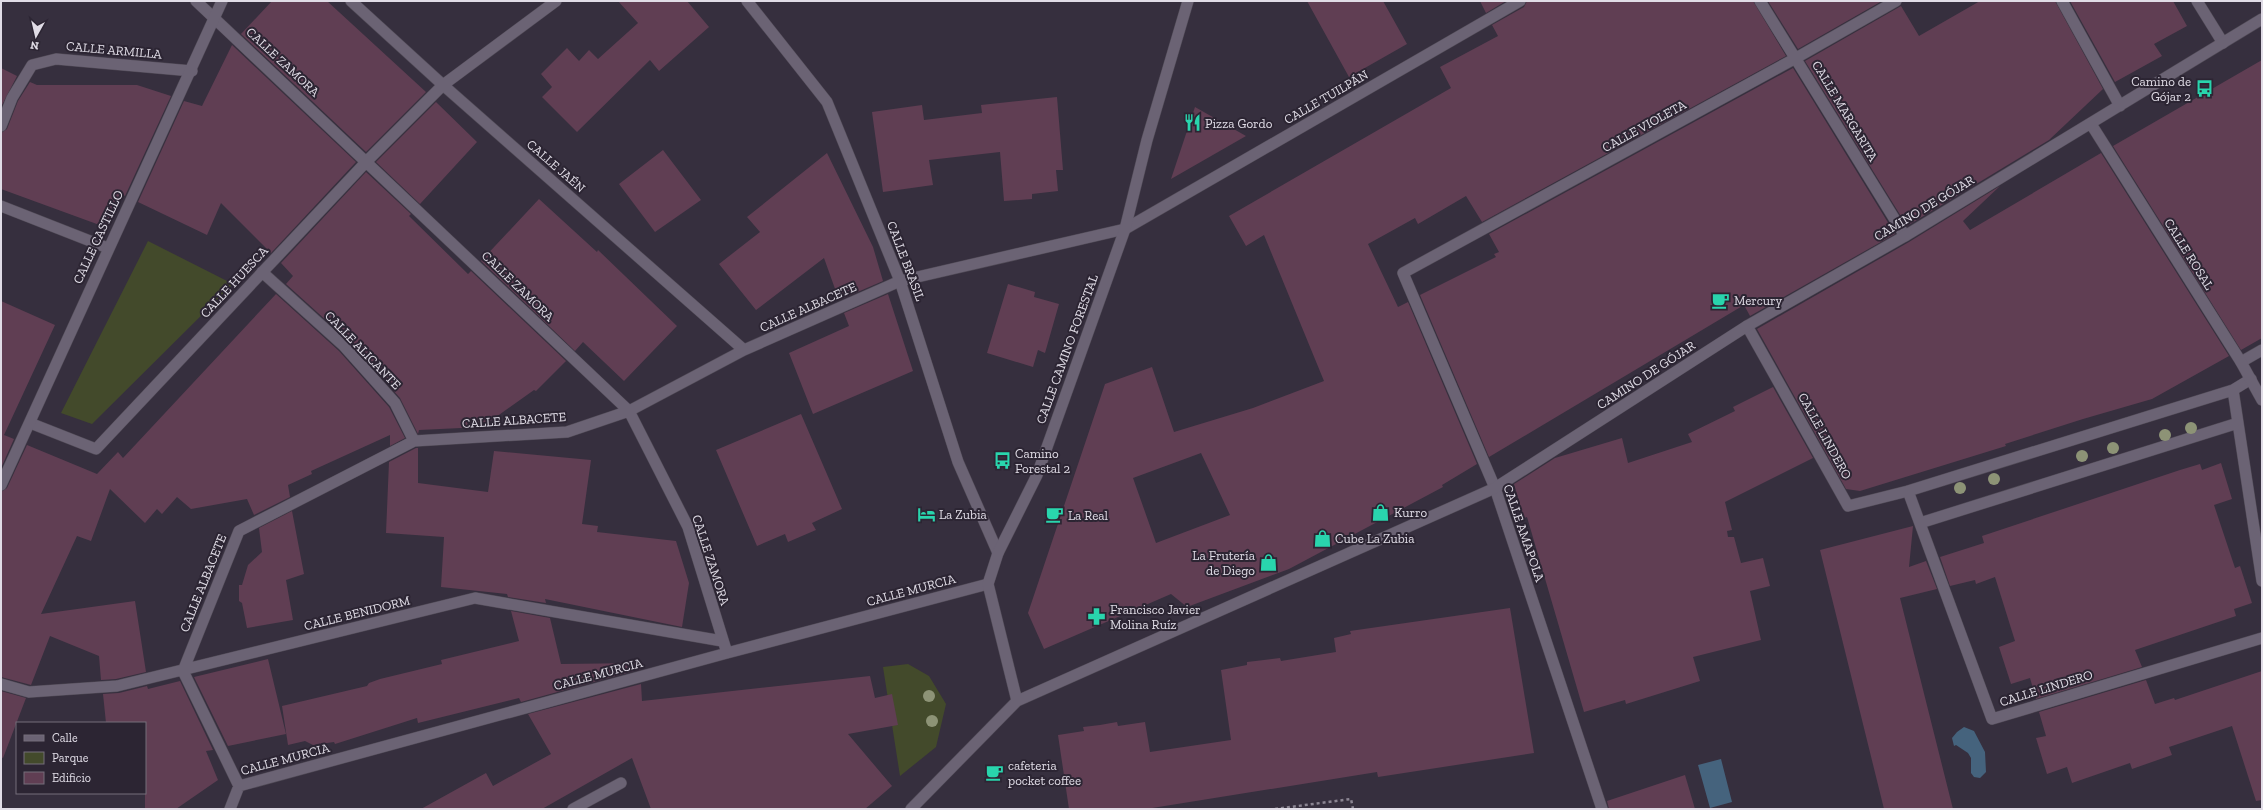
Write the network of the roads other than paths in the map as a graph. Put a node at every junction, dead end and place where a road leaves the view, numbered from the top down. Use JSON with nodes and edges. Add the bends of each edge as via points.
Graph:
{"nodes":[{"id":1,"x":196,"y":1,"type":"edge"},
{"id":2,"x":222,"y":1,"type":"edge"},
{"id":3,"x":351,"y":1,"type":"edge"},
{"id":4,"x":556,"y":1,"type":"edge"},
{"id":5,"x":747,"y":1,"type":"edge"},
{"id":6,"x":1188,"y":1,"type":"edge"},
{"id":7,"x":1520,"y":1,"type":"edge"},
{"id":8,"x":1760,"y":1,"type":"edge"},
{"id":9,"x":1896,"y":1,"type":"edge"},
{"id":10,"x":2062,"y":1,"type":"edge"},
{"id":11,"x":2197,"y":1,"type":"edge"},
{"id":12,"x":215,"y":17,"type":"junction"},
{"id":13,"x":2262,"y":19,"type":"edge"},
{"id":14,"x":2223,"y":43,"type":"junction"},
{"id":15,"x":1796,"y":58,"type":"junction"},
{"id":16,"x":192,"y":70,"type":"junction"},
{"id":17,"x":443,"y":85,"type":"junction"},
{"id":18,"x":2120,"y":106,"type":"junction"},
{"id":19,"x":2091,"y":124,"type":"junction"},
{"id":20,"x":1,"y":126,"type":"edge"},
{"id":21,"x":367,"y":161,"type":"junction"},
{"id":22,"x":1,"y":206,"type":"edge"},
{"id":23,"x":1124,"y":229,"type":"junction"},
{"id":24,"x":1905,"y":236,"type":"junction"},
{"id":25,"x":108,"y":248,"type":"junction"},
{"id":26,"x":262,"y":272,"type":"junction"},
{"id":27,"x":1404,"y":273,"type":"joint"},
{"id":28,"x":900,"y":281,"type":"junction"},
{"id":29,"x":1747,"y":326,"type":"junction"},
{"id":30,"x":744,"y":350,"type":"junction"},
{"id":31,"x":2262,"y":350,"type":"edge"},
{"id":32,"x":2241,"y":362,"type":"junction"},
{"id":33,"x":2251,"y":379,"type":"junction"},
{"id":34,"x":2233,"y":390,"type":"junction"},
{"id":35,"x":2262,"y":400,"type":"edge"},
{"id":36,"x":629,"y":411,"type":"junction"},
{"id":37,"x":30,"y":423,"type":"junction"},
{"id":38,"x":2238,"y":423,"type":"junction"},
{"id":39,"x":414,"y":441,"type":"junction"},
{"id":40,"x":1,"y":485,"type":"edge"},
{"id":41,"x":1495,"y":488,"type":"junction"},
{"id":42,"x":1908,"y":491,"type":"junction"},
{"id":43,"x":1920,"y":523,"type":"junction"},
{"id":44,"x":998,"y":553,"type":"junction"},
{"id":45,"x":2262,"y":582,"type":"edge"},
{"id":46,"x":988,"y":584,"type":"junction"},
{"id":47,"x":2262,"y":638,"type":"edge"},
{"id":48,"x":722,"y":641,"type":"junction"},
{"id":49,"x":727,"y":653,"type":"junction"},
{"id":50,"x":183,"y":671,"type":"junction"},
{"id":51,"x":1,"y":684,"type":"edge"},
{"id":52,"x":1018,"y":701,"type":"junction"},
{"id":53,"x":621,"y":783,"type":"dead end"},
{"id":54,"x":239,"y":786,"type":"junction"},
{"id":55,"x":230,"y":809,"type":"edge"},
{"id":56,"x":573,"y":809,"type":"edge"},
{"id":57,"x":911,"y":809,"type":"edge"},
{"id":58,"x":1602,"y":809,"type":"edge"}],
"edges":[{"from":1,"to":12,"type":"street","name":"CALLE ZAMORA"},
{"from":2,"to":12,"type":"street","name":"CALLE CASTILLO"},
{"from":3,"to":17,"type":"street","name":"CALLE JAÉN"},
{"from":4,"to":17,"type":"street","name":"CALLE HUESCA"},
{"from":5,"to":28,"type":"street","name":"CALLE BRASIL","via":[[827,102]]},
{"from":6,"to":23,"type":"street","name":"CALLE CAMINO FORESTAL"},
{"from":7,"to":23,"type":"street","name":"CALLE TUILPÁN"},
{"from":8,"to":15,"type":"street","name":"CALLE MARGARITA"},
{"from":9,"to":15,"type":"street","name":"CALLE VIOLETA"},
{"from":10,"to":18,"type":"street"},
{"from":11,"to":14,"type":"street"},
{"from":12,"to":16,"type":"street","name":"CALLE CASTILLO"},
{"from":12,"to":21,"type":"street","name":"CALLE ZAMORA"},
{"from":13,"to":14,"type":"street","name":"CAMINO DE GÓJAR"},
{"from":14,"to":18,"type":"street","name":"CAMINO DE GÓJAR"},
{"from":15,"to":24,"type":"street","name":"CALLE MARGARITA"},
{"from":15,"to":27,"type":"street","name":"CALLE VIOLETA"},
{"from":16,"to":20,"type":"street","name":"CALLE ARMILLA","via":[[56,59],[32,65],[12,98]]},
{"from":16,"to":25,"type":"street","name":"CALLE CASTILLO"},
{"from":17,"to":21,"type":"street","name":"CALLE HUESCA"},
{"from":17,"to":30,"type":"street","name":"CALLE JAÉN"},
{"from":18,"to":19,"type":"street","name":"CAMINO DE GÓJAR"},
{"from":19,"to":24,"type":"street","name":"CAMINO DE GÓJAR"},
{"from":19,"to":32,"type":"street","name":"CALLE ROSAL"},
{"from":21,"to":26,"type":"street","name":"CALLE HUESCA"},
{"from":21,"to":36,"type":"street","name":"CALLE ZAMORA"},
{"from":22,"to":25,"type":"street"},
{"from":23,"to":28,"type":"street","name":"CALLE ALBACETE"},
{"from":23,"to":44,"type":"street","name":"CALLE CAMINO FORESTAL","via":[[1037,475]]},
{"from":24,"to":29,"type":"street","name":"CAMINO DE GÓJAR"},
{"from":25,"to":37,"type":"street","name":"CALLE CASTILLO"},
{"from":26,"to":37,"type":"street","name":"CALLE HUESCA","via":[[96,449]]},
{"from":26,"to":39,"type":"street","name":"CALLE ALICANTE","via":[[344,346],[395,403]]},
{"from":27,"to":41,"type":"street","name":"CALLE AMAPOLA"},
{"from":28,"to":30,"type":"street","name":"CALLE ALBACETE"},
{"from":28,"to":44,"type":"street","name":"CALLE BRASIL","via":[[958,462]]},
{"from":29,"to":41,"type":"street","name":"CAMINO DE GÓJAR"},
{"from":29,"to":42,"type":"street","name":"CALLE LINDERO","via":[[1848,506]]},
{"from":30,"to":36,"type":"street","name":"CALLE ALBACETE"},
{"from":31,"to":32,"type":"street"},
{"from":32,"to":33,"type":"street","name":"CALLE ROSAL"},
{"from":33,"to":34,"type":"street","name":"CALLE LINDERO"},
{"from":33,"to":35,"type":"street","name":"CALLE ROSAL"},
{"from":34,"to":38,"type":"street"},
{"from":34,"to":42,"type":"street","name":"CALLE LINDERO"},
{"from":36,"to":39,"type":"street","name":"CALLE ALBACETE","via":[[567,432]]},
{"from":36,"to":48,"type":"street","name":"CALLE ZAMORA","via":[[688,527]]},
{"from":37,"to":40,"type":"street","name":"CALLE CASTILLO"},
{"from":38,"to":43,"type":"street"},
{"from":38,"to":45,"type":"street"},
{"from":39,"to":50,"type":"street","name":"CALLE ALBACETE","via":[[239,530]]},
{"from":41,"to":52,"type":"street","name":"CAMINO DE GÓJAR"},
{"from":41,"to":58,"type":"street","name":"CALLE AMAPOLA"},
{"from":42,"to":43,"type":"street","name":"CALLE LINDERO"},
{"from":43,"to":47,"type":"street","name":"CALLE LINDERO","via":[[1992,719]]},
{"from":44,"to":46,"type":"street","name":"CALLE CAMINO FORESTAL"},
{"from":46,"to":49,"type":"street","name":"CALLE MURCIA"},
{"from":46,"to":52,"type":"street"},
{"from":48,"to":49,"type":"street","name":"CALLE ZAMORA"},
{"from":48,"to":50,"type":"street","name":"CALLE BENIDORM","via":[[475,598]]},
{"from":49,"to":54,"type":"street","name":"CALLE MURCIA"},
{"from":50,"to":51,"type":"street","name":"CALLE BENIDORM","via":[[117,686],[29,692]]},
{"from":50,"to":54,"type":"street"},
{"from":52,"to":57,"type":"street"},
{"from":53,"to":56,"type":"street"},
{"from":54,"to":55,"type":"street","name":"CALLE MURCIA"}]}
